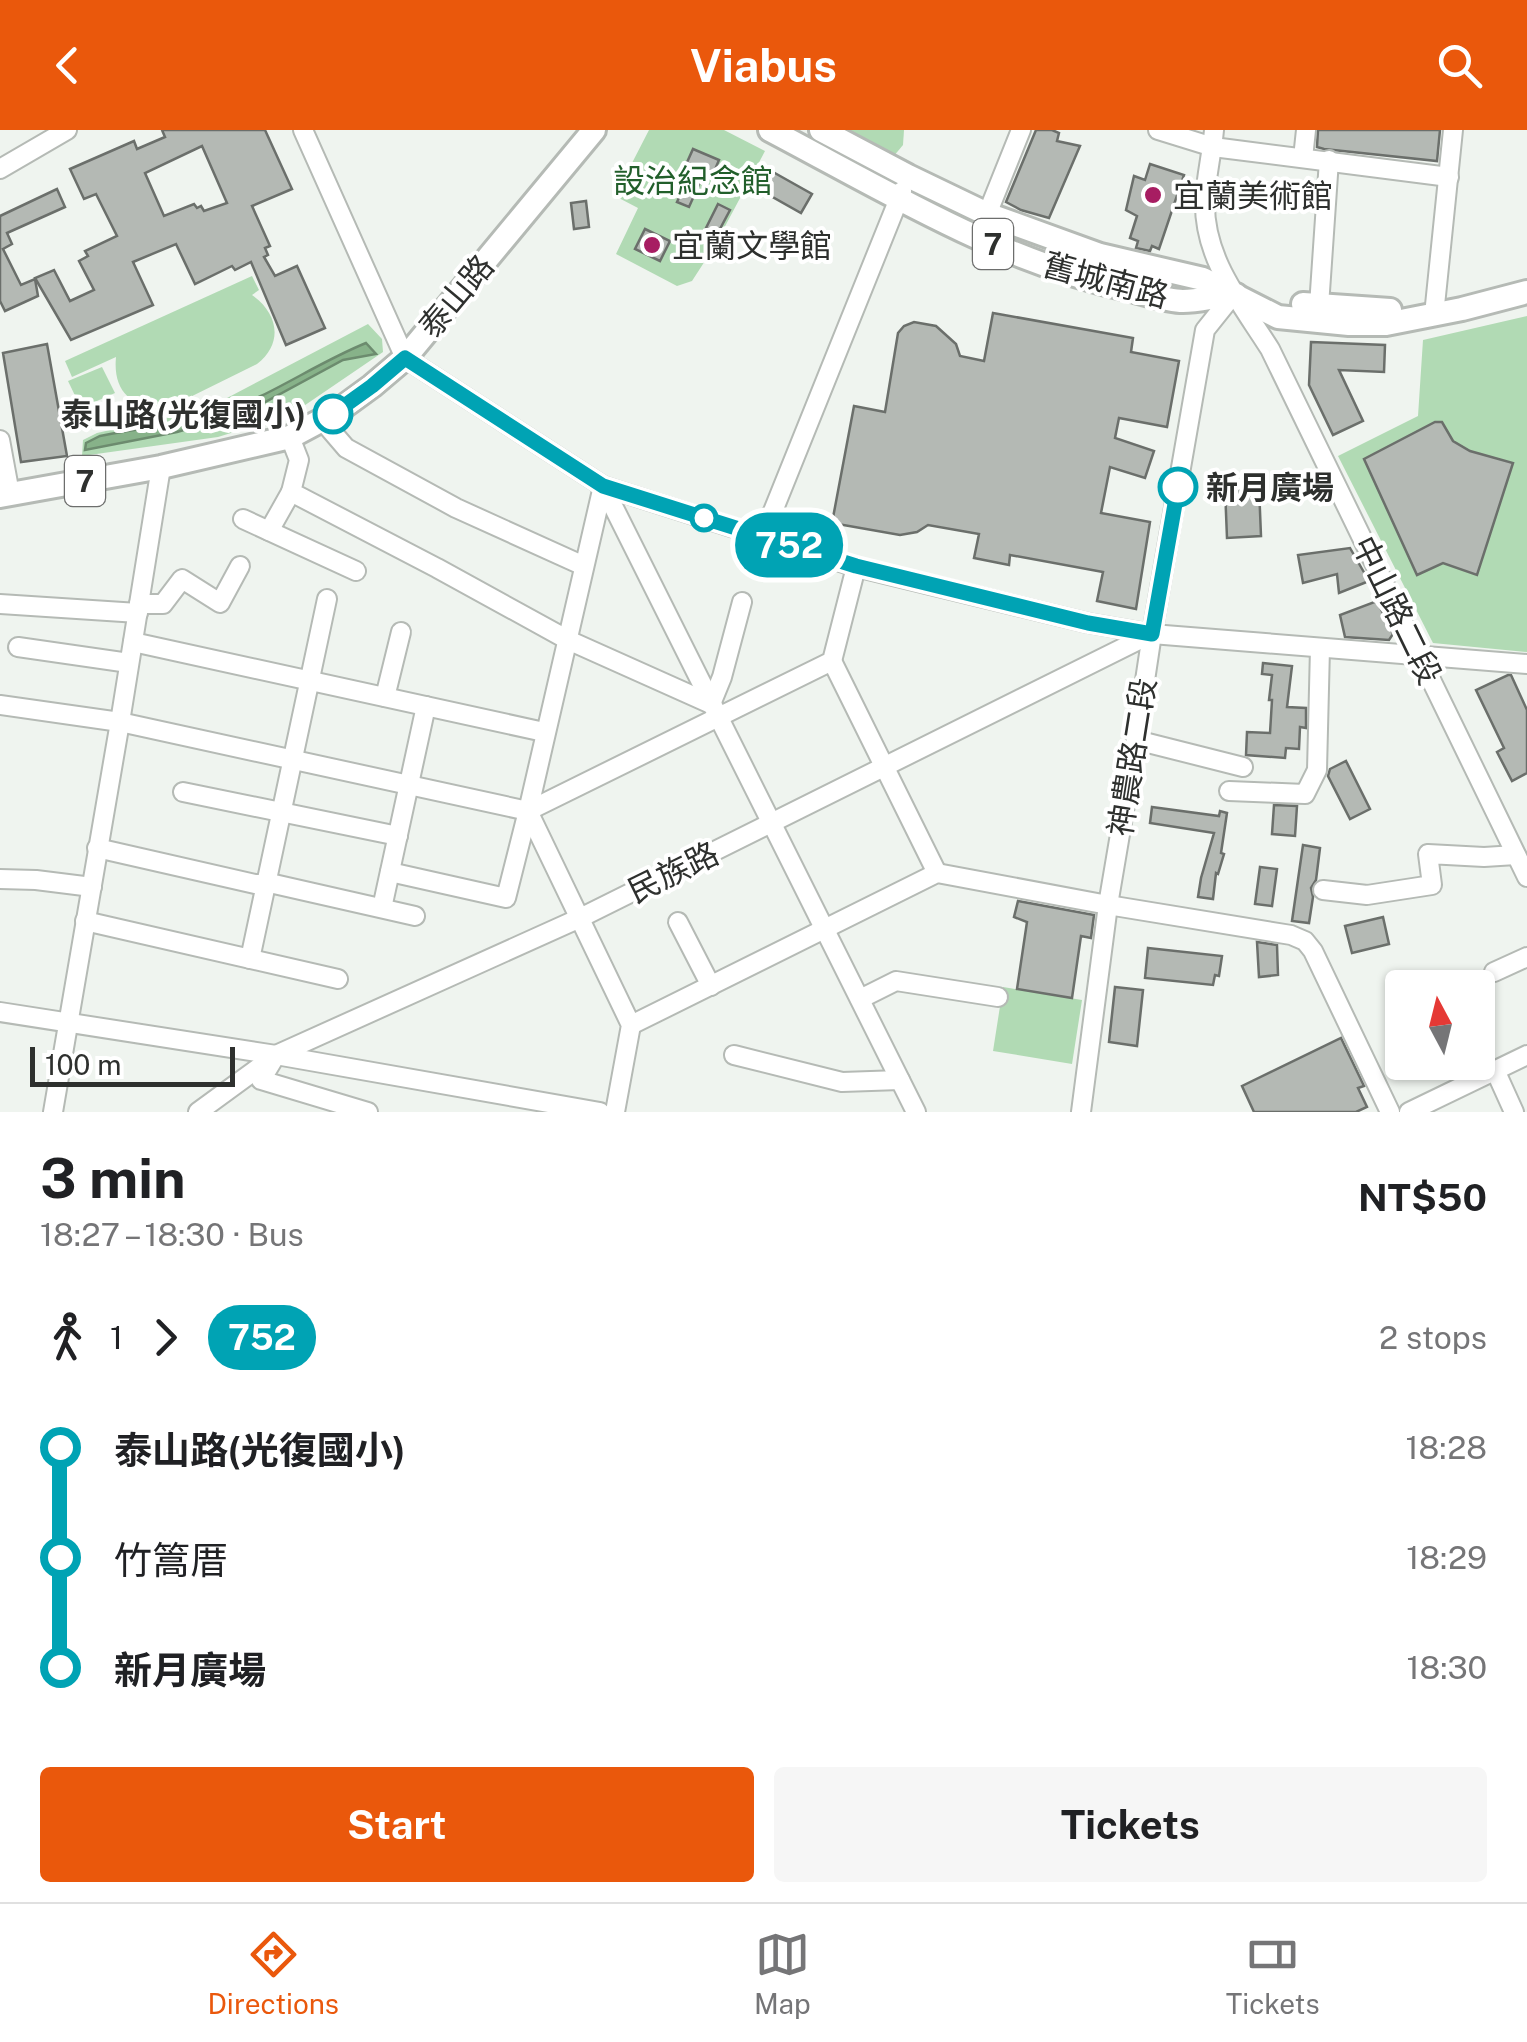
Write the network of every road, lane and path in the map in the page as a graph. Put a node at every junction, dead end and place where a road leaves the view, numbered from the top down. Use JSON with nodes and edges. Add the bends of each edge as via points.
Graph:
{"nodes":[{"id":1,"x":66,"y":130,"type":"edge"},
{"id":2,"x":303,"y":130,"type":"edge"},
{"id":3,"x":594,"y":130,"type":"edge"},
{"id":4,"x":770,"y":130,"type":"edge"},
{"id":5,"x":821,"y":130,"type":"edge"},
{"id":6,"x":1021,"y":130,"type":"edge"},
{"id":7,"x":1158,"y":130,"type":"edge"},
{"id":8,"x":1306,"y":130,"type":"edge"},
{"id":9,"x":1453,"y":130,"type":"edge"},
{"id":10,"x":1214,"y":139,"type":"edge"},
{"id":11,"x":1304,"y":158,"type":"junction"},
{"id":12,"x":1329,"y":160,"type":"junction"},
{"id":13,"x":0,"y":169,"type":"edge"},
{"id":14,"x":908,"y":176,"type":"junction"},
{"id":15,"x":1448,"y":177,"type":"junction"},
{"id":16,"x":898,"y":199,"type":"junction"},
{"id":17,"x":987,"y":214,"type":"junction"},
{"id":18,"x":978,"y":238,"type":"junction"},
{"id":19,"x":1527,"y":292,"type":"edge"},
{"id":20,"x":1233,"y":294,"type":"junction"},
{"id":21,"x":1319,"y":306,"type":"junction"},
{"id":22,"x":1434,"y":315,"type":"junction"},
{"id":23,"x":405,"y":358,"type":"junction"},
{"id":24,"x":322,"y":420,"type":"junction"},
{"id":25,"x":290,"y":437,"type":"junction"},
{"id":26,"x":0,"y":440,"type":"edge"},
{"id":27,"x":161,"y":467,"type":"junction"},
{"id":28,"x":603,"y":486,"type":"junction"},
{"id":29,"x":290,"y":492,"type":"junction"},
{"id":30,"x":5,"y":495,"type":"edge"},
{"id":31,"x":244,"y":519,"type":"dead end"},
{"id":32,"x":269,"y":531,"type":"junction"},
{"id":33,"x":762,"y":536,"type":"junction"},
{"id":34,"x":240,"y":566,"type":"dead end"},
{"id":35,"x":584,"y":566,"type":"junction"},
{"id":36,"x":856,"y":566,"type":"junction"},
{"id":37,"x":356,"y":571,"type":"dead end"},
{"id":38,"x":326,"y":599,"type":"dead end"},
{"id":39,"x":742,"y":602,"type":"dead end"},
{"id":40,"x":0,"y":604,"type":"edge"},
{"id":41,"x":138,"y":608,"type":"junction"},
{"id":42,"x":401,"y":632,"type":"dead end"},
{"id":43,"x":1152,"y":634,"type":"junction"},
{"id":44,"x":568,"y":640,"type":"junction"},
{"id":45,"x":133,"y":642,"type":"junction"},
{"id":46,"x":18,"y":647,"type":"dead end"},
{"id":47,"x":1320,"y":648,"type":"junction"},
{"id":48,"x":1419,"y":656,"type":"junction"},
{"id":49,"x":832,"y":661,"type":"junction"},
{"id":50,"x":129,"y":663,"type":"junction"},
{"id":51,"x":1527,"y":664,"type":"edge"},
{"id":52,"x":310,"y":680,"type":"junction"},
{"id":53,"x":385,"y":697,"type":"junction"},
{"id":54,"x":0,"y":705,"type":"edge"},
{"id":55,"x":426,"y":706,"type":"junction"},
{"id":56,"x":714,"y":710,"type":"junction"},
{"id":57,"x":120,"y":722,"type":"junction"},
{"id":58,"x":544,"y":732,"type":"junction"},
{"id":59,"x":1136,"y":740,"type":"junction"},
{"id":60,"x":292,"y":760,"type":"junction"},
{"id":61,"x":884,"y":767,"type":"junction"},
{"id":62,"x":1243,"y":767,"type":"dead end"},
{"id":63,"x":408,"y":785,"type":"junction"},
{"id":64,"x":1229,"y":791,"type":"dead end"},
{"id":65,"x":183,"y":792,"type":"dead end"},
{"id":66,"x":280,"y":811,"type":"junction"},
{"id":67,"x":528,"y":811,"type":"junction"},
{"id":68,"x":771,"y":823,"type":"junction"},
{"id":69,"x":398,"y":836,"type":"junction"},
{"id":70,"x":97,"y":848,"type":"junction"},
{"id":71,"x":1516,"y":855,"type":"junction"},
{"id":72,"x":390,"y":872,"type":"junction"},
{"id":73,"x":936,"y":874,"type":"junction"},
{"id":74,"x":1527,"y":877,"type":"edge"},
{"id":75,"x":0,"y":879,"type":"edge"},
{"id":76,"x":265,"y":884,"type":"junction"},
{"id":77,"x":92,"y":887,"type":"junction"},
{"id":78,"x":1324,"y":890,"type":"dead end"},
{"id":79,"x":1108,"y":905,"type":"junction"},
{"id":80,"x":382,"y":908,"type":"junction"},
{"id":81,"x":416,"y":916,"type":"dead end"},
{"id":82,"x":580,"y":918,"type":"junction"},
{"id":83,"x":86,"y":921,"type":"junction"},
{"id":84,"x":678,"y":922,"type":"dead end"},
{"id":85,"x":824,"y":930,"type":"junction"},
{"id":86,"x":1527,"y":958,"type":"edge"},
{"id":87,"x":250,"y":959,"type":"junction"},
{"id":88,"x":1495,"y":972,"type":"edge"},
{"id":89,"x":338,"y":980,"type":"dead end"},
{"id":90,"x":710,"y":986,"type":"junction"},
{"id":91,"x":998,"y":997,"type":"dead end"},
{"id":92,"x":860,"y":1000,"type":"junction"},
{"id":93,"x":0,"y":1012,"type":"edge"},
{"id":94,"x":67,"y":1024,"type":"junction"},
{"id":95,"x":631,"y":1025,"type":"junction"},
{"id":96,"x":734,"y":1055,"type":"dead end"},
{"id":97,"x":1527,"y":1055,"type":"edge"},
{"id":98,"x":276,"y":1056,"type":"junction"},
{"id":99,"x":344,"y":1068,"type":"junction"},
{"id":100,"x":1495,"y":1070,"type":"joint"},
{"id":101,"x":900,"y":1080,"type":"junction"},
{"id":102,"x":1475,"y":1080,"type":"edge"},
{"id":103,"x":338,"y":1104,"type":"junction"},
{"id":104,"x":52,"y":1112,"type":"edge"},
{"id":105,"x":198,"y":1112,"type":"edge"},
{"id":106,"x":368,"y":1112,"type":"edge"},
{"id":107,"x":600,"y":1112,"type":"edge"},
{"id":108,"x":616,"y":1112,"type":"edge"},
{"id":109,"x":916,"y":1112,"type":"edge"},
{"id":110,"x":1080,"y":1112,"type":"edge"},
{"id":111,"x":1390,"y":1112,"type":"edge"},
{"id":112,"x":1409,"y":1112,"type":"edge"},
{"id":113,"x":1514,"y":1112,"type":"edge"}],
"edges":[{"from":1,"to":13,"type":"street"},
{"from":2,"to":23,"type":"street"},
{"from":3,"to":23,"type":"main road","name":"泰山路","number":"7"},
{"from":4,"to":16,"type":"main road","name":"舊城南路","number":"7"},
{"from":5,"to":14,"type":"main road","name":"舊城南路","number":"7"},
{"from":6,"to":17,"type":"street"},
{"from":7,"to":10,"type":"street"},
{"from":8,"to":11,"type":"street"},
{"from":9,"to":15,"type":"street"},
{"from":10,"to":11,"type":"street"},
{"from":10,"to":20,"type":"street","name":"中山路二段","via":[[1205,201],[1208,233]]},
{"from":11,"to":12,"type":"street"},
{"from":12,"to":15,"type":"street"},
{"from":12,"to":21,"type":"street"},
{"from":14,"to":16,"type":"street"},
{"from":14,"to":17,"type":"main road","name":"舊城南路","number":"7"},
{"from":15,"to":22,"type":"street"},
{"from":16,"to":18,"type":"main road","name":"舊城南路","number":"7"},
{"from":16,"to":33,"type":"street"},
{"from":17,"to":18,"type":"street"},
{"from":17,"to":20,"type":"main road","name":"舊城南路","number":"7"},
{"from":18,"to":20,"type":"main road","name":"舊城南路","number":"7","via":[[1090,281],[1182,301]]},
{"from":19,"to":22,"type":"main road","name":"舊城南路","number":"7"},
{"from":20,"to":21,"type":"main road","name":"舊城南路","number":"7"},
{"from":20,"to":22,"type":"main road","name":"舊城南路","number":"7","via":[[1278,317],[1386,324]]},
{"from":20,"to":43,"type":"street","name":"神農路二段","via":[[1205,330]]},
{"from":20,"to":48,"type":"street","name":"中山路二段","via":[[1270,349]]},
{"from":21,"to":22,"type":"main road","name":"舊城南路","number":"7"},
{"from":23,"to":24,"type":"main road","name":"泰山路","number":"7"},
{"from":23,"to":28,"type":"street"},
{"from":24,"to":25,"type":"main road","name":"泰山路","number":"7"},
{"from":24,"to":35,"type":"street","via":[[346,448]]},
{"from":25,"to":27,"type":"main road","name":"泰山路","number":"7"},
{"from":25,"to":29,"type":"street","via":[[299,460]]},
{"from":26,"to":30,"type":"street"},
{"from":27,"to":30,"type":"main road","name":"泰山路","number":"7"},
{"from":27,"to":41,"type":"street"},
{"from":28,"to":33,"type":"street"},
{"from":28,"to":35,"type":"street"},
{"from":28,"to":56,"type":"street"},
{"from":29,"to":32,"type":"street"},
{"from":29,"to":44,"type":"street"},
{"from":31,"to":32,"type":"street"},
{"from":32,"to":37,"type":"street"},
{"from":33,"to":36,"type":"street"},
{"from":34,"to":41,"type":"street","via":[[220,603],[182,580],[163,604]]},
{"from":35,"to":44,"type":"street"},
{"from":36,"to":43,"type":"street"},
{"from":36,"to":49,"type":"street"},
{"from":38,"to":52,"type":"street"},
{"from":39,"to":56,"type":"street"},
{"from":40,"to":41,"type":"street"},
{"from":41,"to":45,"type":"street"},
{"from":42,"to":53,"type":"street"},
{"from":43,"to":47,"type":"street"},
{"from":43,"to":59,"type":"street","name":"神農路二段"},
{"from":43,"to":61,"type":"street","name":"民族路"},
{"from":44,"to":56,"type":"street"},
{"from":44,"to":58,"type":"street"},
{"from":45,"to":50,"type":"street"},
{"from":45,"to":52,"type":"street"},
{"from":46,"to":50,"type":"street"},
{"from":47,"to":48,"type":"street"},
{"from":47,"to":64,"type":"street","via":[[1317,770],[1305,794]]},
{"from":48,"to":51,"type":"street"},
{"from":48,"to":71,"type":"street","name":"中山路二段"},
{"from":49,"to":56,"type":"street"},
{"from":49,"to":61,"type":"street"},
{"from":50,"to":57,"type":"street"},
{"from":52,"to":53,"type":"street"},
{"from":52,"to":60,"type":"street"},
{"from":53,"to":55,"type":"street"},
{"from":54,"to":57,"type":"street"},
{"from":55,"to":58,"type":"street"},
{"from":55,"to":63,"type":"street"},
{"from":56,"to":67,"type":"street"},
{"from":56,"to":68,"type":"street"},
{"from":57,"to":60,"type":"street"},
{"from":57,"to":70,"type":"street"},
{"from":58,"to":67,"type":"street"},
{"from":59,"to":62,"type":"street"},
{"from":59,"to":79,"type":"street","name":"神農路二段"},
{"from":60,"to":63,"type":"street"},
{"from":60,"to":66,"type":"street"},
{"from":61,"to":68,"type":"street","name":"民族路"},
{"from":61,"to":73,"type":"street"},
{"from":63,"to":67,"type":"street"},
{"from":63,"to":69,"type":"street"},
{"from":65,"to":66,"type":"street"},
{"from":66,"to":69,"type":"street"},
{"from":66,"to":76,"type":"street"},
{"from":67,"to":72,"type":"street","via":[[506,898]]},
{"from":67,"to":82,"type":"street"},
{"from":68,"to":82,"type":"street","name":"民族路"},
{"from":68,"to":85,"type":"street"},
{"from":69,"to":72,"type":"street"},
{"from":70,"to":76,"type":"street"},
{"from":70,"to":77,"type":"street"},
{"from":71,"to":74,"type":"street","name":"中山路二段"},
{"from":71,"to":78,"type":"street","via":[[1428,854],[1432,885],[1367,895]]},
{"from":72,"to":80,"type":"street"},
{"from":73,"to":79,"type":"street"},
{"from":73,"to":85,"type":"street"},
{"from":75,"to":77,"type":"street"},
{"from":76,"to":80,"type":"street"},
{"from":76,"to":87,"type":"street"},
{"from":77,"to":83,"type":"street"},
{"from":79,"to":110,"type":"street","name":"神農路二段"},
{"from":79,"to":111,"type":"street","via":[[1305,941]]},
{"from":80,"to":81,"type":"street"},
{"from":82,"to":95,"type":"street"},
{"from":82,"to":98,"type":"street","name":"民族路"},
{"from":83,"to":87,"type":"street"},
{"from":83,"to":94,"type":"street"},
{"from":84,"to":90,"type":"street"},
{"from":85,"to":90,"type":"street"},
{"from":85,"to":92,"type":"street"},
{"from":86,"to":88,"type":"street"},
{"from":87,"to":89,"type":"street"},
{"from":90,"to":95,"type":"street"},
{"from":91,"to":92,"type":"street","via":[[896,980]]},
{"from":92,"to":101,"type":"street"},
{"from":93,"to":94,"type":"street"},
{"from":94,"to":98,"type":"street"},
{"from":94,"to":104,"type":"street"},
{"from":95,"to":108,"type":"street"},
{"from":96,"to":101,"type":"street","via":[[842,1082]]},
{"from":97,"to":100,"type":"street"},
{"from":98,"to":99,"type":"street"},
{"from":98,"to":103,"type":"street","via":[[261,1080]]},
{"from":98,"to":105,"type":"street","name":"民族路"},
{"from":99,"to":103,"type":"street"},
{"from":99,"to":107,"type":"street"},
{"from":100,"to":113,"type":"street"},
{"from":101,"to":109,"type":"street"},
{"from":102,"to":112,"type":"street"},
{"from":103,"to":106,"type":"street"}]}
